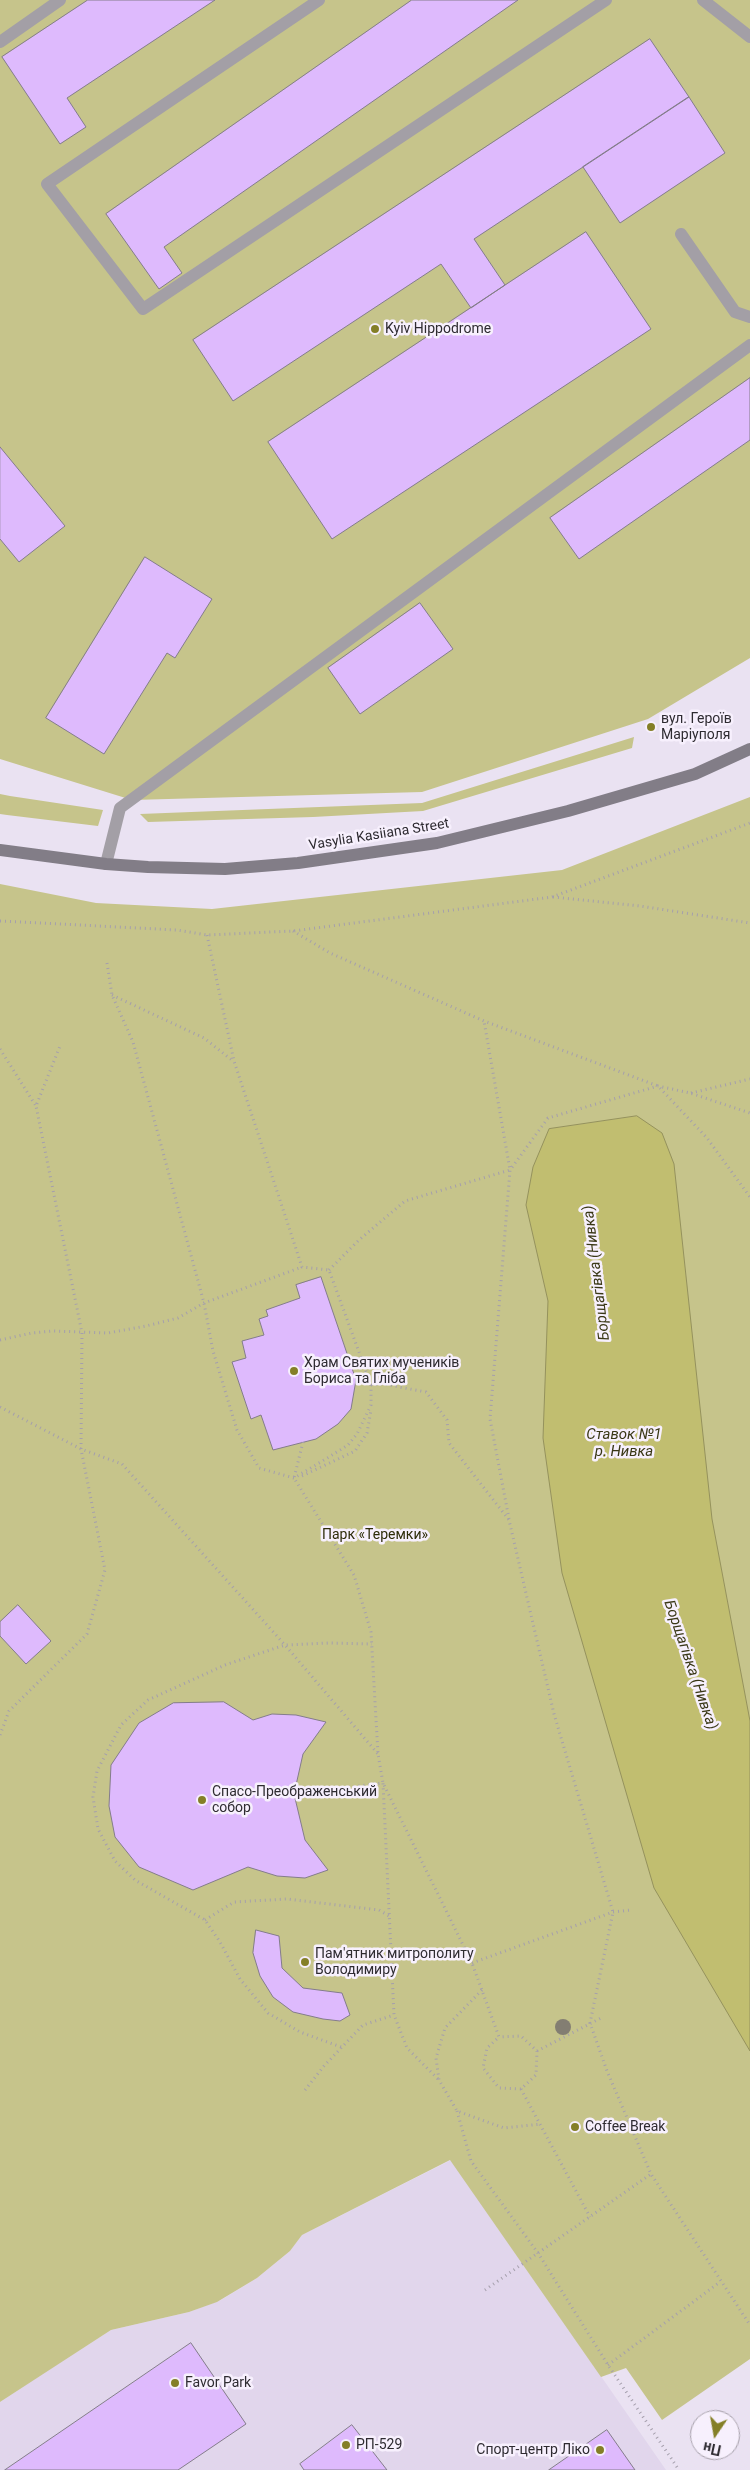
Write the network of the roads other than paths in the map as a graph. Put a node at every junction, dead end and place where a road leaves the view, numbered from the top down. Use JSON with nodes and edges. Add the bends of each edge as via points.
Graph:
{"nodes":[{"id":1,"x":60,"y":0,"type":"edge"},
{"id":2,"x":319,"y":0,"type":"edge"},
{"id":3,"x":606,"y":0,"type":"edge"},
{"id":4,"x":703,"y":0,"type":"edge"},
{"id":5,"x":750,"y":37,"type":"edge"},
{"id":6,"x":0,"y":42,"type":"edge"},
{"id":7,"x":682,"y":234,"type":"dead end"},
{"id":8,"x":750,"y":317,"type":"edge"},
{"id":9,"x":750,"y":345,"type":"edge"},
{"id":10,"x":750,"y":748,"type":"edge"},
{"id":11,"x":0,"y":850,"type":"edge"},
{"id":12,"x":106,"y":864,"type":"junction"}],
"edges":[{"from":1,"to":6,"type":"lane"},
{"from":2,"to":3,"type":"lane","via":[[47,184],[143,309]]},
{"from":4,"to":5,"type":"lane"},
{"from":7,"to":8,"type":"lane","via":[[735,312]]},
{"from":9,"to":12,"type":"lane","via":[[120,808]]},
{"from":10,"to":12,"type":"street","name":"Vasylia Kasiiana Street","via":[[696,774],[568,811],[437,843],[298,863],[225,869]]},
{"from":11,"to":12,"type":"street","name":"Vasylia Kasiiana Street"}]}
